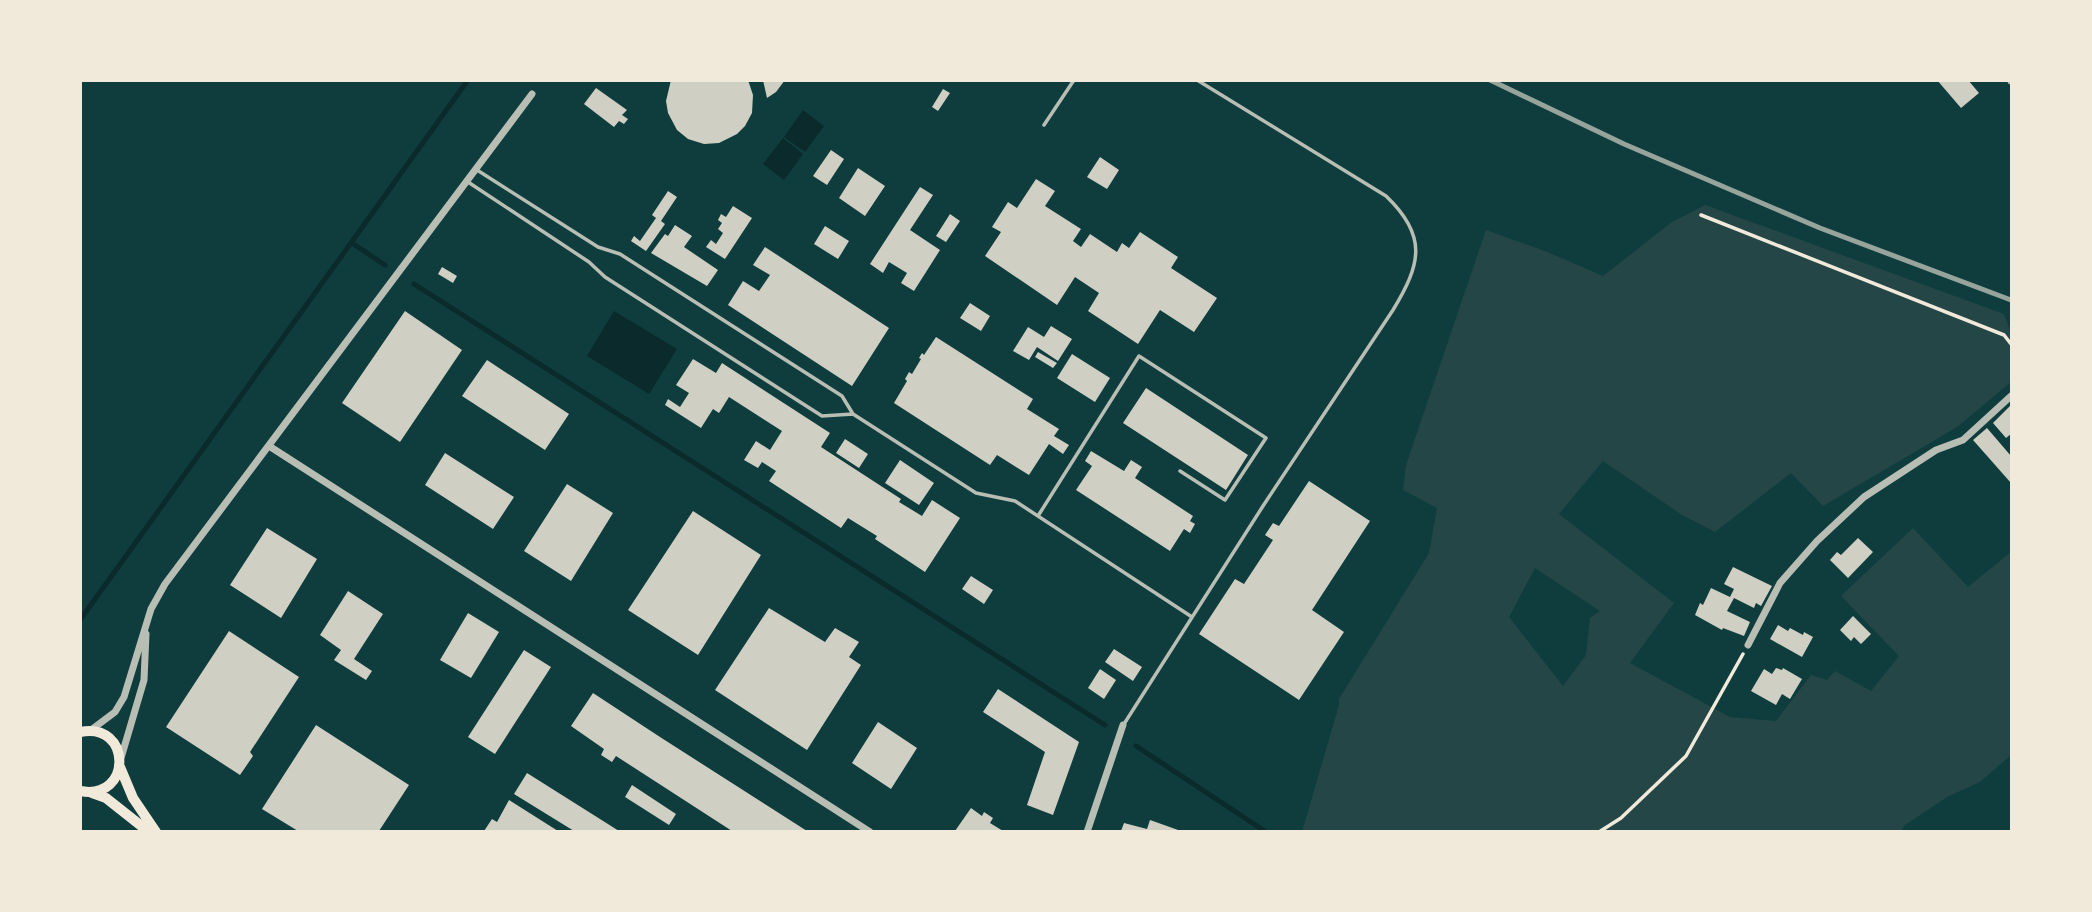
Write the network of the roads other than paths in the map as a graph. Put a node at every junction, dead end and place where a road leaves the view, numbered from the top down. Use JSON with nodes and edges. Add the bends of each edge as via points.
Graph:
{"nodes":[{"id":1,"x":1074,"y":80,"type":"edge"},
{"id":2,"x":1197,"y":80,"type":"edge"},
{"id":3,"x":532,"y":94,"type":"dead end"},
{"id":4,"x":1044,"y":124,"type":"dead end"},
{"id":5,"x":475,"y":169,"type":"junction"},
{"id":6,"x":466,"y":181,"type":"junction"},
{"id":7,"x":2011,"y":396,"type":"edge"},
{"id":8,"x":853,"y":414,"type":"junction"},
{"id":9,"x":270,"y":446,"type":"junction"},
{"id":10,"x":1180,"y":471,"type":"dead end"},
{"id":11,"x":1038,"y":516,"type":"junction"},
{"id":12,"x":1192,"y":617,"type":"junction"},
{"id":13,"x":146,"y":626,"type":"junction"},
{"id":14,"x":1748,"y":646,"type":"road end"},
{"id":15,"x":1123,"y":725,"type":"joint"},
{"id":16,"x":85,"y":731,"type":"edge"},
{"id":17,"x":120,"y":763,"type":"junction"},
{"id":18,"x":85,"y":792,"type":"edge"},
{"id":19,"x":149,"y":831,"type":"edge"},
{"id":20,"x":156,"y":831,"type":"edge"},
{"id":21,"x":870,"y":831,"type":"edge"},
{"id":22,"x":1087,"y":831,"type":"edge"}],
"edges":[{"from":1,"to":4,"type":"lane"},
{"from":2,"to":12,"type":"lane","via":[[1386,196],[1408,222],[1416,253],[1415,268],[1393,310]]},
{"from":3,"to":5,"type":"street"},
{"from":5,"to":6,"type":"street"},
{"from":5,"to":8,"type":"lane","via":[[598,247],[620,254],[842,396]]},
{"from":6,"to":8,"type":"lane","via":[[605,277],[822,416]]},
{"from":6,"to":9,"type":"street"},
{"from":7,"to":14,"type":"street","via":[[1963,440],[1936,450],[1864,497],[1817,541],[1780,583]]},
{"from":8,"to":11,"type":"lane","via":[[976,493],[1015,501]]},
{"from":9,"to":13,"type":"street","via":[[165,584]]},
{"from":9,"to":21,"type":"street"},
{"from":10,"to":11,"type":"lane","via":[[1226,500],[1266,438],[1139,356]]},
{"from":11,"to":12,"type":"lane"},
{"from":12,"to":15,"type":"lane"},
{"from":13,"to":16,"type":"street","via":[[124,697],[115,712]]},
{"from":13,"to":17,"type":"street","via":[[144,680]]},
{"from":15,"to":22,"type":"street"},
{"from":16,"to":17,"type":"main road","via":[[107,736]]},
{"from":17,"to":18,"type":"main road","via":[[112,782]]},
{"from":17,"to":20,"type":"main road","via":[[133,798]]},
{"from":18,"to":19,"type":"main road","via":[[106,798]]}]}
